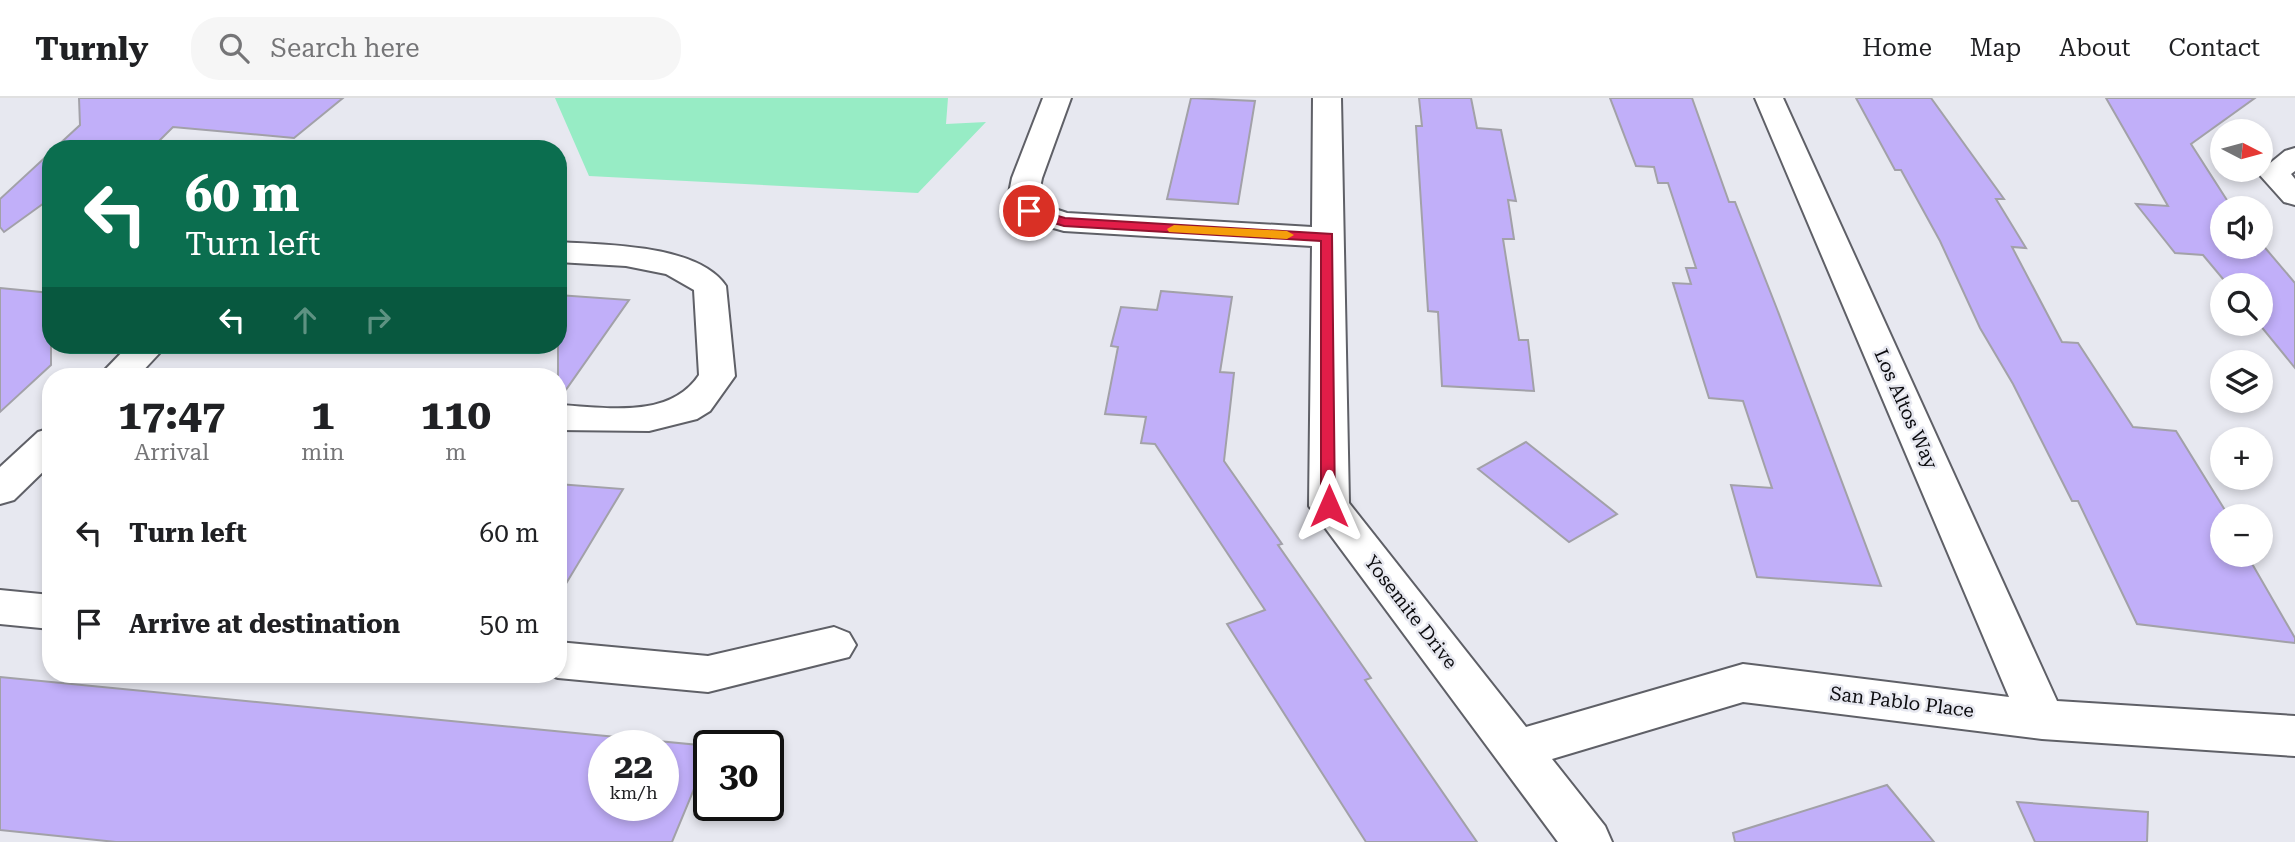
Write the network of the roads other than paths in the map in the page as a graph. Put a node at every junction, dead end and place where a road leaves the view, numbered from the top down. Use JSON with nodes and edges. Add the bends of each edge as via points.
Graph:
{"nodes":[{"id":1,"x":1057,"y":98,"type":"edge"},
{"id":2,"x":1327,"y":98,"type":"edge"},
{"id":3,"x":1769,"y":98,"type":"edge"},
{"id":4,"x":2295,"y":157,"type":"edge"},
{"id":5,"x":2295,"y":196,"type":"edge"},
{"id":6,"x":1327,"y":237,"type":"junction"},
{"id":7,"x":567,"y":253,"type":"edge"},
{"id":8,"x":140,"y":354,"type":"edge"},
{"id":9,"x":126,"y":368,"type":"edge"},
{"id":10,"x":567,"y":418,"type":"edge"},
{"id":11,"x":42,"y":450,"type":"edge"},
{"id":12,"x":0,"y":490,"type":"edge"},
{"id":13,"x":0,"y":607,"type":"edge"},
{"id":14,"x":42,"y":611,"type":"edge"},
{"id":15,"x":834,"y":645,"type":"dead end"},
{"id":16,"x":567,"y":661,"type":"edge"},
{"id":17,"x":2042,"y":720,"type":"junction"},
{"id":18,"x":2295,"y":736,"type":"edge"},
{"id":19,"x":1518,"y":749,"type":"junction"},
{"id":20,"x":1587,"y":842,"type":"edge"}],
"edges":[{"from":1,"to":6,"type":"street","via":[[1027,178],[1022,203],[1029,211],[1064,222]]},
{"from":2,"to":6,"type":"street","name":"Yosemite Drive"},
{"from":3,"to":17,"type":"street","name":"Los Altos Way"},
{"from":4,"to":5,"type":"street","via":[[2273,173]]},
{"from":6,"to":19,"type":"street","name":"Yosemite Drive","via":[[1329,506]]},
{"from":7,"to":10,"type":"street","via":[[626,256],[676,266],[710,286],[717,376],[696,403],[662,416],[626,421]]},
{"from":8,"to":9,"type":"street"},
{"from":11,"to":12,"type":"street"},
{"from":13,"to":14,"type":"street"},
{"from":15,"to":16,"type":"street","via":[[708,674]]},
{"from":17,"to":18,"type":"street","name":"San Pablo Place"},
{"from":17,"to":19,"type":"street","name":"San Pablo Place","via":[[1743,683]]},
{"from":19,"to":20,"type":"street","name":"Yosemite Drive"}]}
